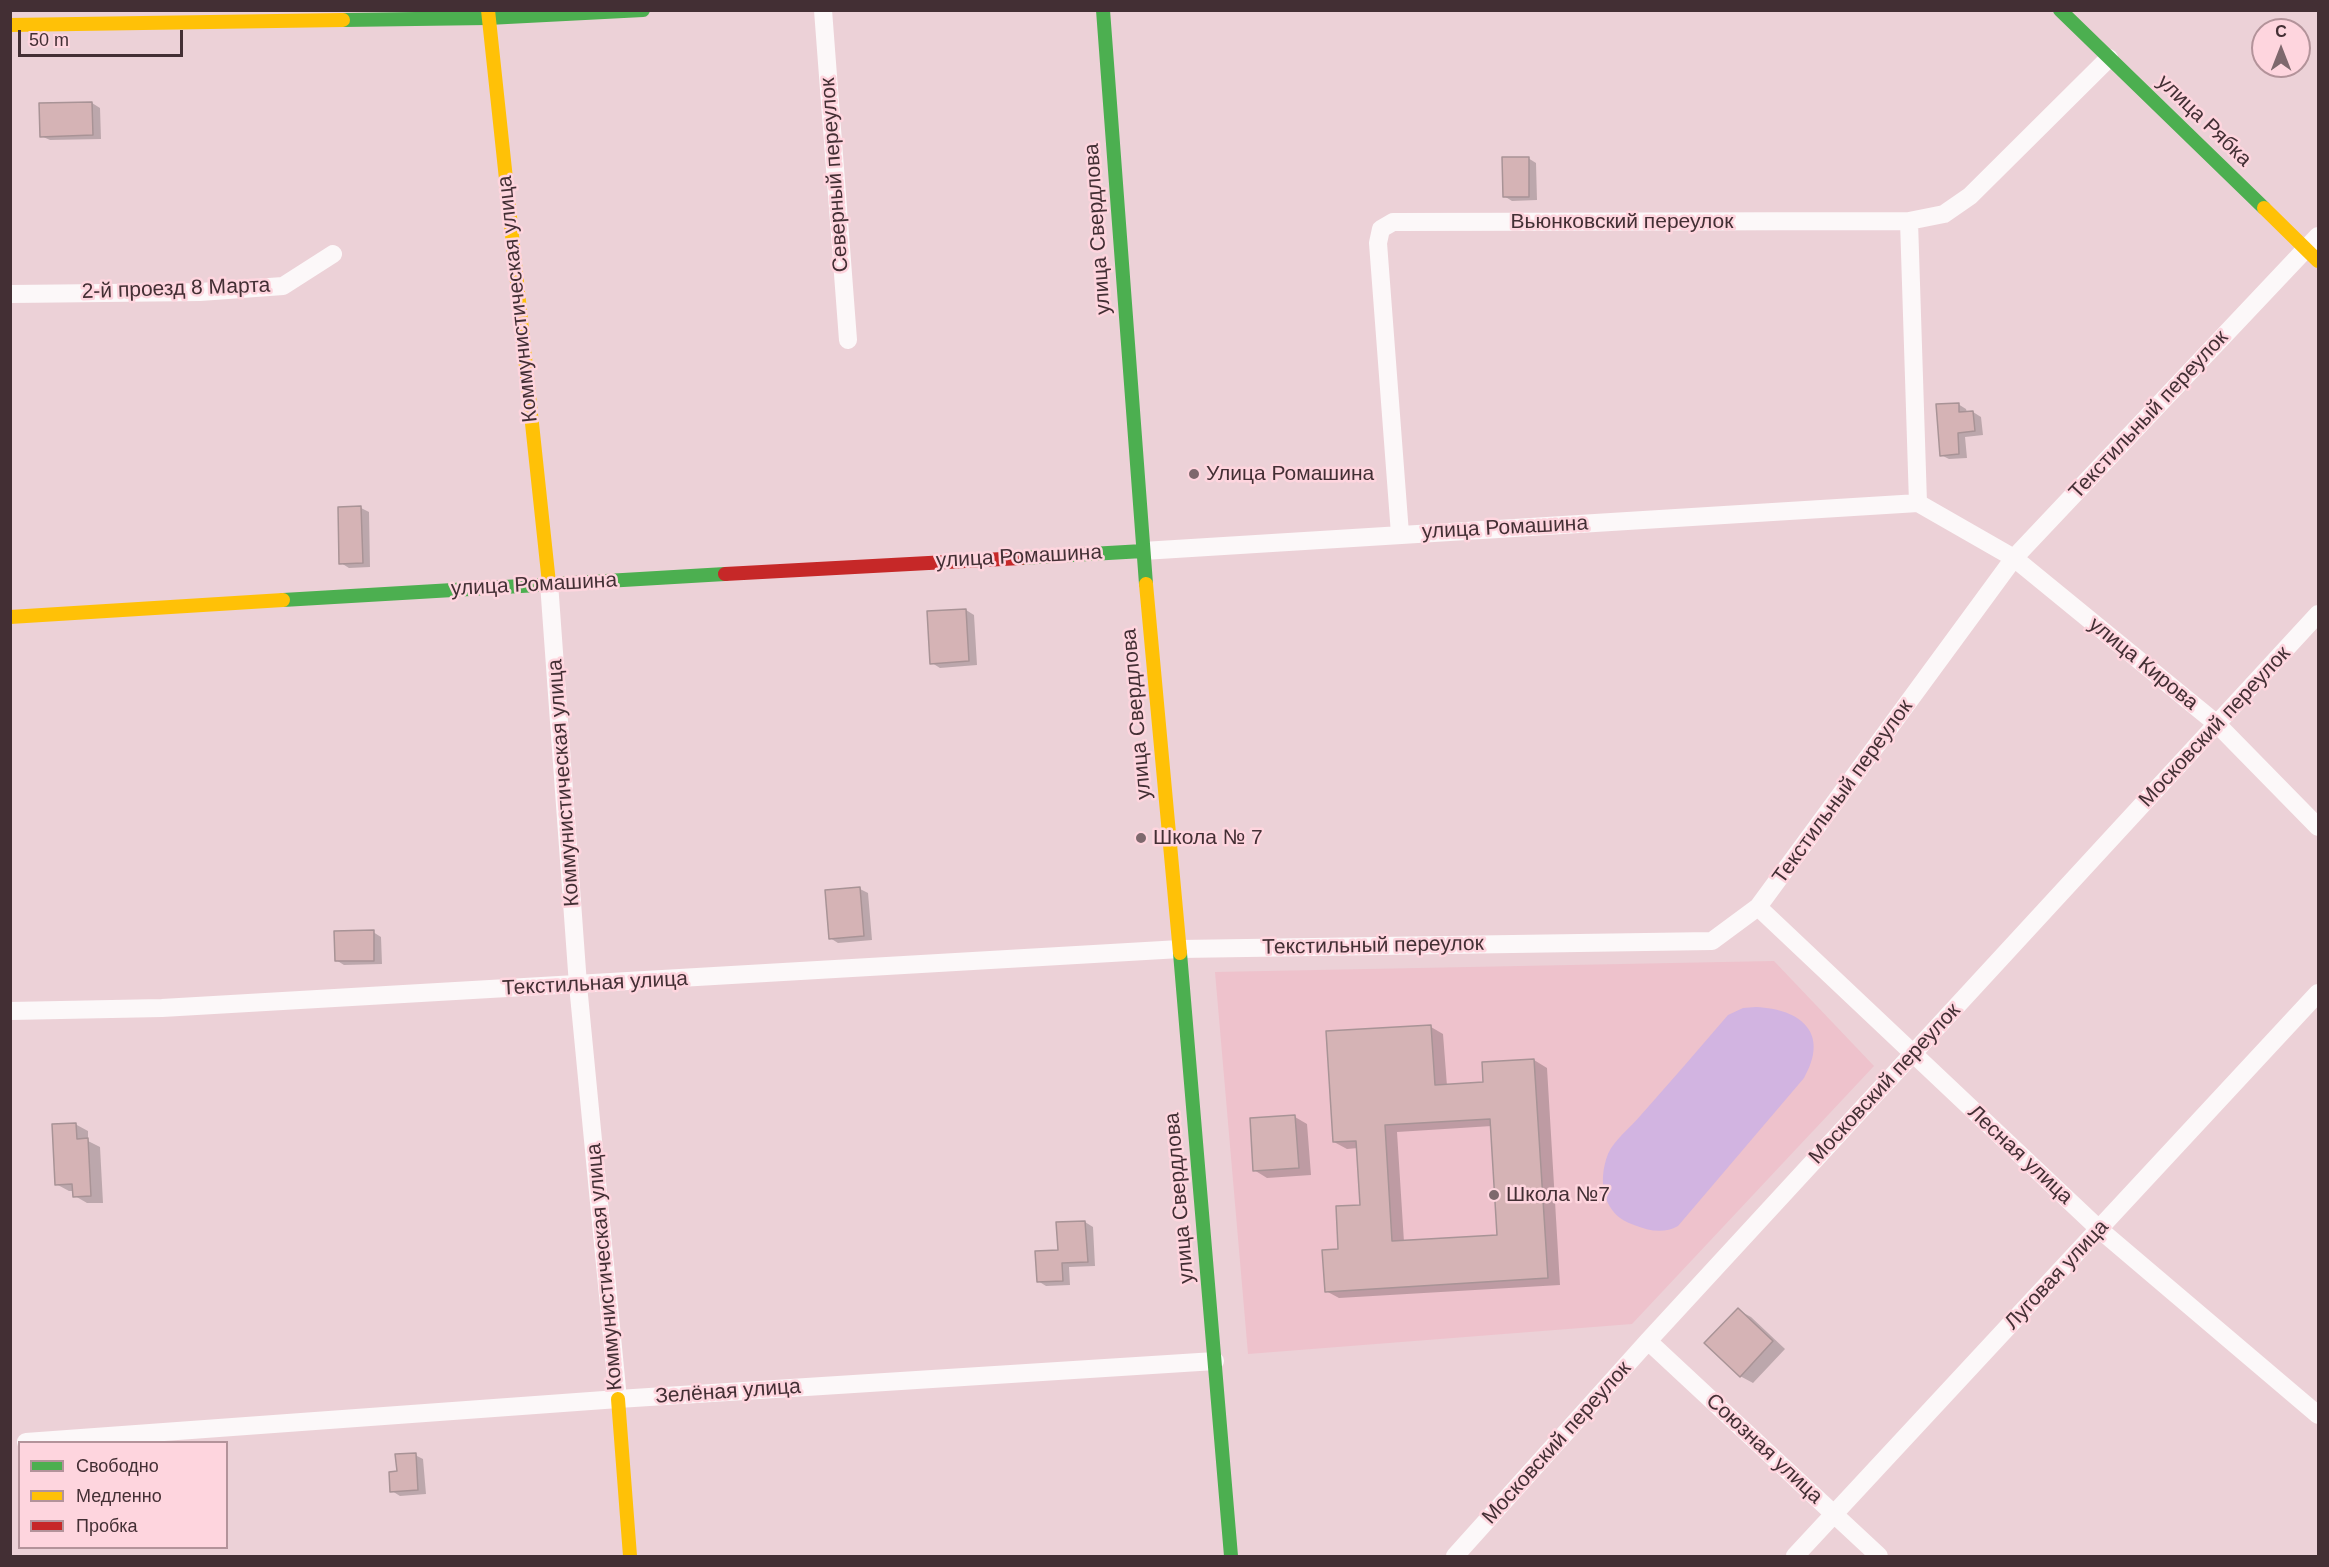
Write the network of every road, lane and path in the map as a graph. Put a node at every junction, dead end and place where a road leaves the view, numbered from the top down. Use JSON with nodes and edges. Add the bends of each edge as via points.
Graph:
{"nodes":[{"id":1,"x":643,"y":10,"type":"edge"},
{"id":2,"x":823,"y":10,"type":"edge"},
{"id":3,"x":1103,"y":10,"type":"edge"},
{"id":4,"x":2060,"y":10,"type":"edge"},
{"id":5,"x":488,"y":14,"type":"edge"},
{"id":6,"x":226,"y":16,"type":"edge"},
{"id":7,"x":43,"y":17,"type":"edge"},
{"id":8,"x":10,"y":25,"type":"edge"},
{"id":9,"x":2109,"y":58,"type":"junction"},
{"id":10,"x":1909,"y":221,"type":"junction"},
{"id":11,"x":2314,"y":249,"type":"edge"},
{"id":12,"x":333,"y":254,"type":"dead end"},
{"id":13,"x":10,"y":294,"type":"edge"},
{"id":14,"x":848,"y":340,"type":"dead end"},
{"id":15,"x":1918,"y":503,"type":"junction"},
{"id":16,"x":1400,"y":534,"type":"junction"},
{"id":17,"x":1143,"y":551,"type":"junction"},
{"id":18,"x":2014,"y":558,"type":"junction"},
{"id":19,"x":549,"y":583,"type":"junction"},
{"id":20,"x":2319,"y":614,"type":"edge"},
{"id":21,"x":10,"y":617,"type":"edge"},
{"id":22,"x":2217,"y":724,"type":"junction"},
{"id":23,"x":2319,"y":827,"type":"edge"},
{"id":24,"x":1758,"y":907,"type":"junction"},
{"id":25,"x":1180,"y":950,"type":"junction"},
{"id":26,"x":578,"y":985,"type":"junction"},
{"id":27,"x":2319,"y":993,"type":"edge"},
{"id":28,"x":10,"y":1011,"type":"edge"},
{"id":29,"x":1913,"y":1054,"type":"junction"},
{"id":30,"x":2098,"y":1229,"type":"junction"},
{"id":31,"x":1648,"y":1341,"type":"junction"},
{"id":32,"x":1215,"y":1361,"type":"junction"},
{"id":33,"x":618,"y":1399,"type":"junction"},
{"id":34,"x":2319,"y":1415,"type":"edge"},
{"id":35,"x":53,"y":1441,"type":"edge"},
{"id":36,"x":1834,"y":1515,"type":"junction"},
{"id":37,"x":630,"y":1557,"type":"edge"},
{"id":38,"x":1231,"y":1557,"type":"edge"},
{"id":39,"x":1455,"y":1557,"type":"edge"},
{"id":40,"x":1795,"y":1557,"type":"edge"},
{"id":41,"x":1879,"y":1557,"type":"edge"}],
"edges":[{"from":1,"to":5,"type":"main road"},
{"from":2,"to":14,"type":"street","name":"Северный переулок"},
{"from":3,"to":17,"type":"main road","name":"улица Свердлова"},
{"from":4,"to":9,"type":"main road","name":"улица Рябка"},
{"from":5,"to":6,"type":"main road"},
{"from":5,"to":19,"type":"main road","name":"Коммунистическая улица"},
{"from":6,"to":7,"type":"main road"},
{"from":7,"to":8,"type":"main road"},
{"from":9,"to":10,"type":"street","name":"Вьюнковский переулок","via":[[1970,196],[1944,214]]},
{"from":9,"to":11,"type":"main road","name":"улица Рябка"},
{"from":10,"to":15,"type":"street"},
{"from":10,"to":16,"type":"street","name":"Вьюнковский переулок","via":[[1393,222],[1381,229],[1378,243]]},
{"from":11,"to":18,"type":"street","name":"Текстильный переулок"},
{"from":12,"to":13,"type":"street","name":"2-й проезд 8 Марта","via":[[283,286],[200,292]]},
{"from":15,"to":16,"type":"street","name":"улица Ромашина"},
{"from":15,"to":18,"type":"street"},
{"from":16,"to":17,"type":"street","name":"улица Ромашина"},
{"from":17,"to":19,"type":"main road","name":"улица Ромашина"},
{"from":17,"to":25,"type":"main road","name":"улица Свердлова"},
{"from":18,"to":22,"type":"street","name":"улица Кирова"},
{"from":18,"to":24,"type":"street","name":"Текстильный переулок"},
{"from":19,"to":21,"type":"main road","name":"улица Ромашина"},
{"from":19,"to":26,"type":"street","name":"Коммунистическая улица"},
{"from":20,"to":22,"type":"street","name":"Московский переулок"},
{"from":22,"to":23,"type":"street","name":"улица Кирова"},
{"from":22,"to":29,"type":"street","name":"Московский переулок"},
{"from":24,"to":25,"type":"street","name":"Текстильный переулок","via":[[1712,941]]},
{"from":24,"to":29,"type":"street","name":"Лесная улица"},
{"from":25,"to":26,"type":"street","name":"Текстильная улица"},
{"from":25,"to":32,"type":"main road","name":"улица Свердлова"},
{"from":26,"to":28,"type":"street","name":"Текстильная улица","via":[[162,1008]]},
{"from":26,"to":33,"type":"street","name":"Коммунистическая улица"},
{"from":27,"to":30,"type":"street","name":"Луговая улица"},
{"from":29,"to":30,"type":"street","name":"Лесная улица"},
{"from":29,"to":31,"type":"street","name":"Московский переулок"},
{"from":30,"to":34,"type":"street","name":"Лесная улица"},
{"from":30,"to":36,"type":"street","name":"Луговая улица"},
{"from":31,"to":36,"type":"street","name":"Союзная улица"},
{"from":31,"to":39,"type":"street","name":"Московский переулок"},
{"from":32,"to":33,"type":"street","name":"Зелёная улица"},
{"from":32,"to":38,"type":"main road","name":"улица Свердлова"},
{"from":33,"to":35,"type":"street","name":"Зелёная улица"},
{"from":33,"to":37,"type":"main road","name":"Коммунистическая улица"},
{"from":36,"to":40,"type":"street","name":"Луговая улица"},
{"from":36,"to":41,"type":"street","name":"Союзная улица"}]}
